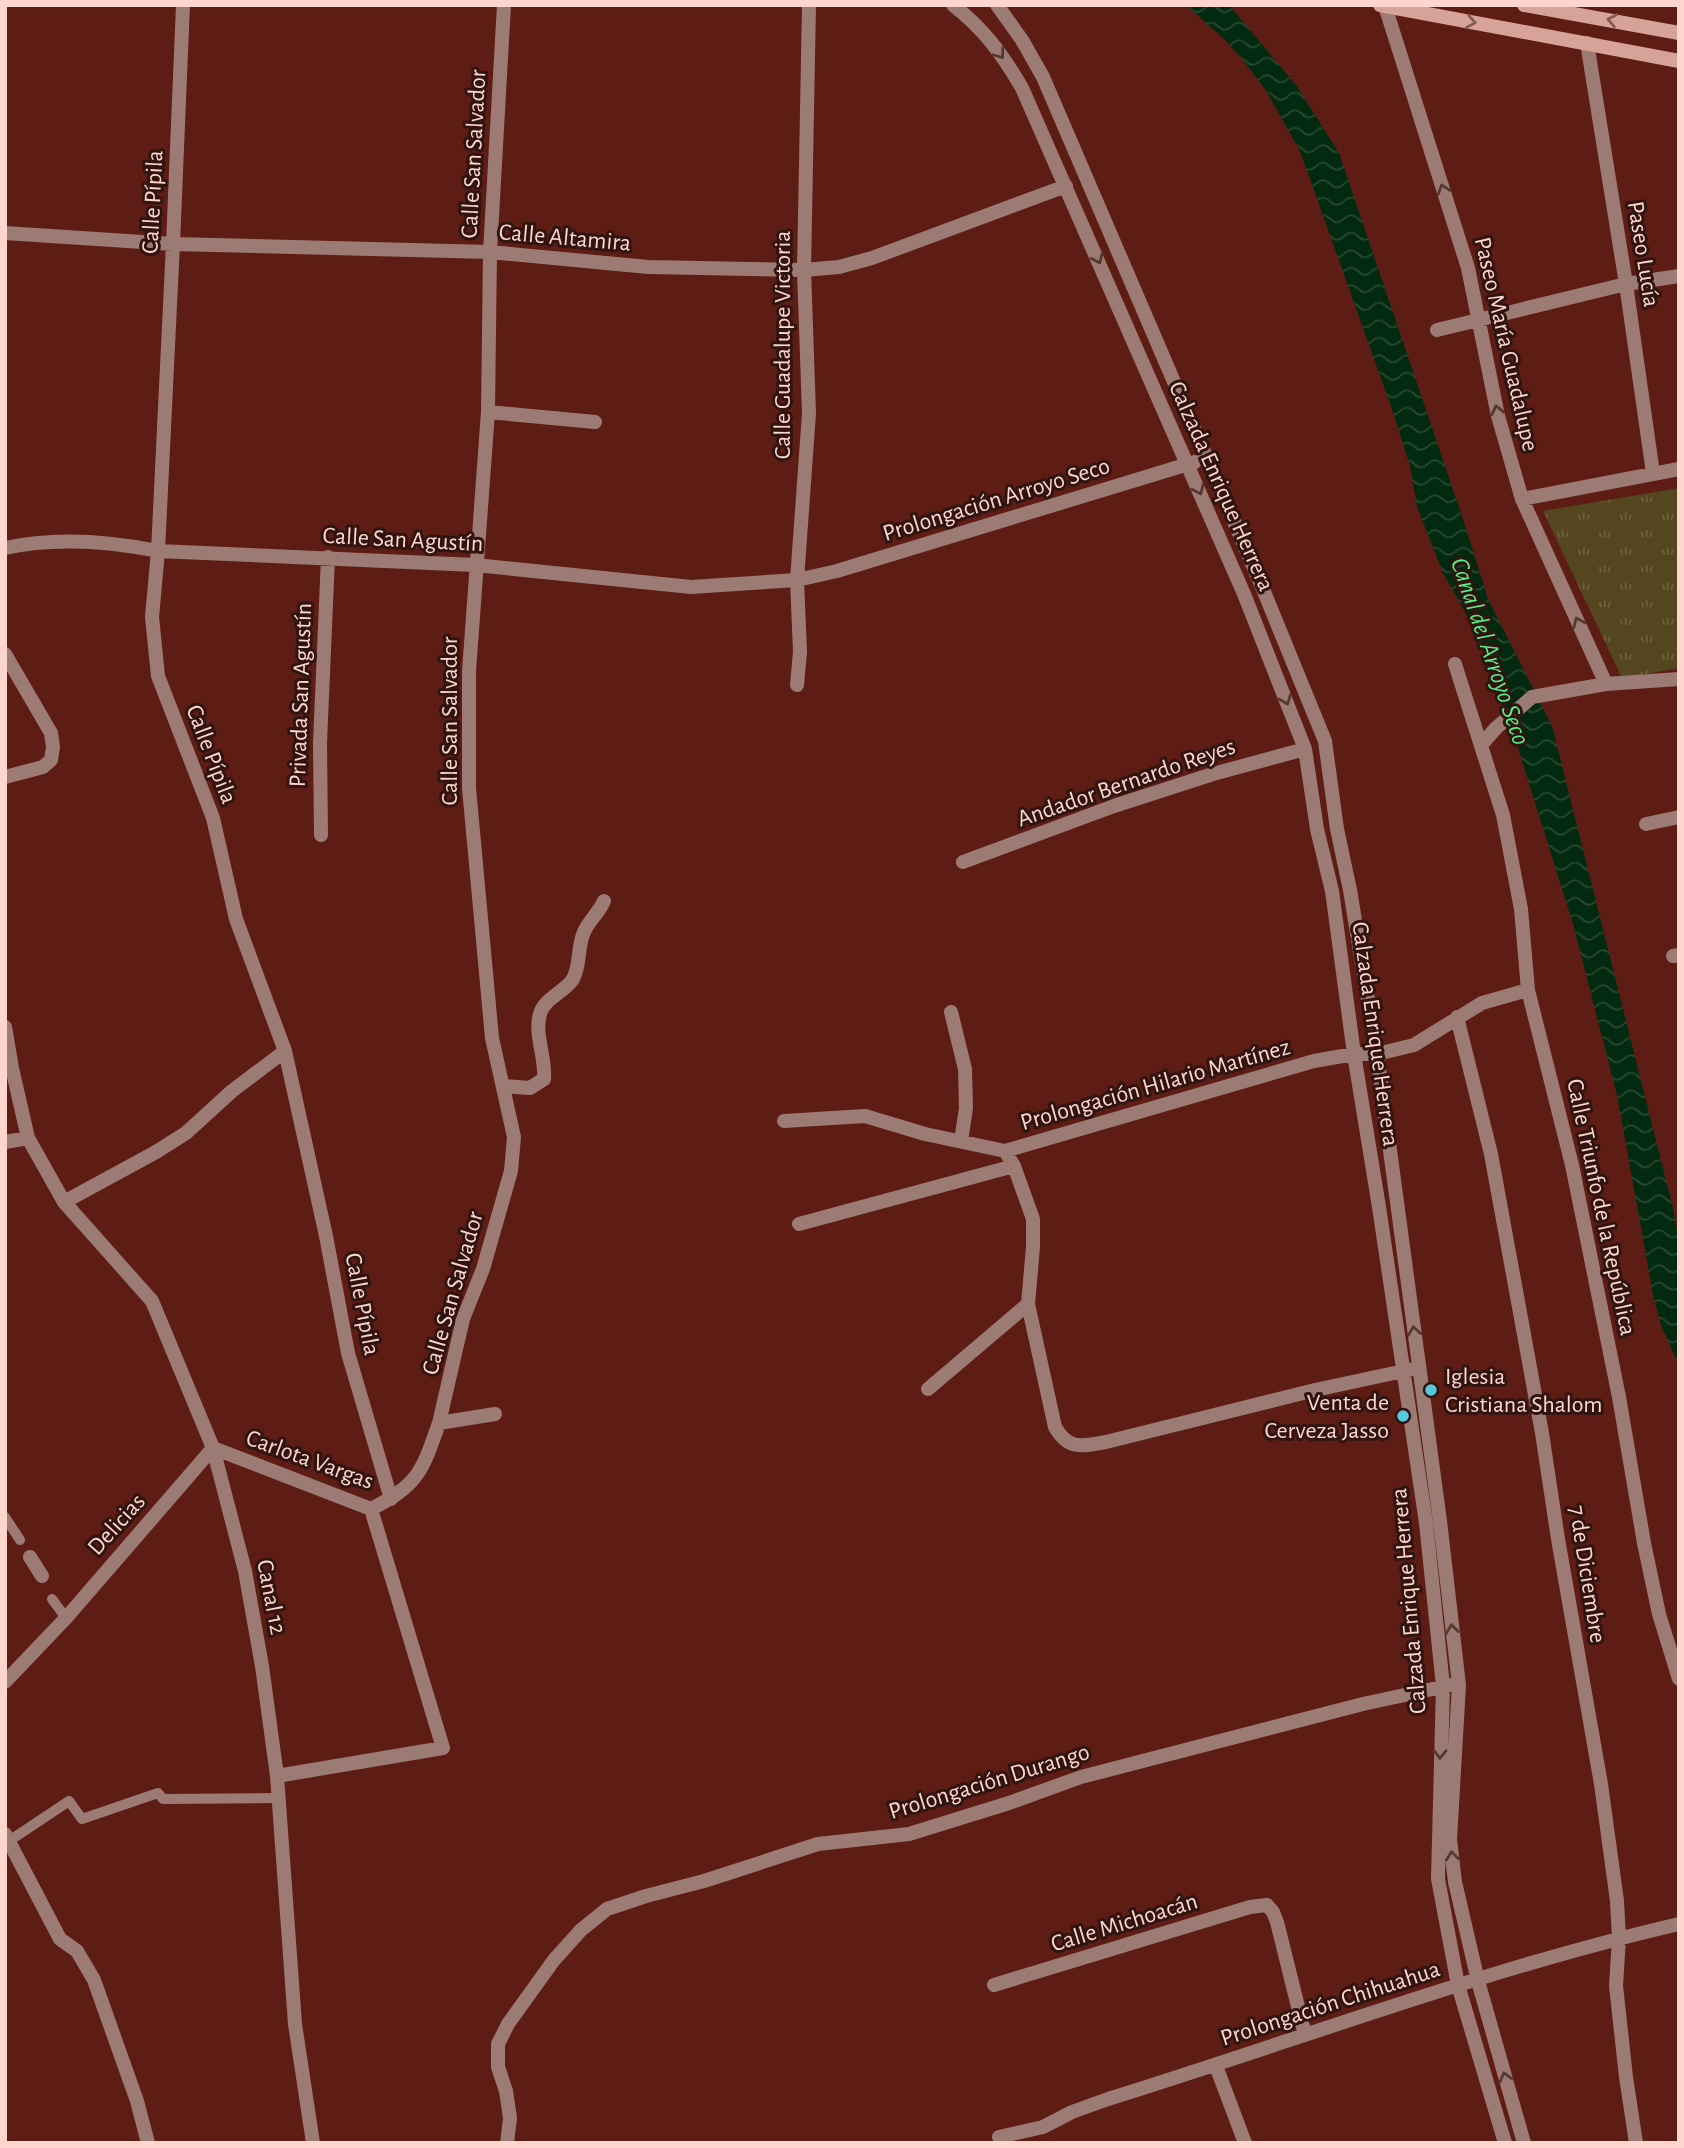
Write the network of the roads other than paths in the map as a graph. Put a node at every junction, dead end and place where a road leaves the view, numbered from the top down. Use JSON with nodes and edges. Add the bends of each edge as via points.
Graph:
{"nodes":[{"id":1,"x":183,"y":5,"type":"edge"},
{"id":2,"x":504,"y":5,"type":"edge"},
{"id":3,"x":809,"y":5,"type":"edge"},
{"id":4,"x":953,"y":5,"type":"edge"},
{"id":5,"x":997,"y":5,"type":"edge"},
{"id":6,"x":1524,"y":5,"type":"edge"},
{"id":7,"x":1383,"y":6,"type":"edge"},
{"id":8,"x":1679,"y":33,"type":"edge"},
{"id":9,"x":1587,"y":43,"type":"junction"},
{"id":10,"x":1679,"y":61,"type":"edge"},
{"id":11,"x":1066,"y":186,"type":"junction"},
{"id":12,"x":5,"y":233,"type":"edge"},
{"id":13,"x":173,"y":244,"type":"junction"},
{"id":14,"x":490,"y":252,"type":"junction"},
{"id":15,"x":804,"y":270,"type":"junction"},
{"id":16,"x":1679,"y":276,"type":"edge"},
{"id":17,"x":1626,"y":284,"type":"junction"},
{"id":18,"x":1479,"y":320,"type":"junction"},
{"id":19,"x":1437,"y":330,"type":"dead end"},
{"id":20,"x":488,"y":412,"type":"junction"},
{"id":21,"x":595,"y":422,"type":"dead end"},
{"id":22,"x":1207,"y":458,"type":"junction"},
{"id":23,"x":1187,"y":464,"type":"junction"},
{"id":24,"x":1679,"y":469,"type":"edge"},
{"id":25,"x":1653,"y":473,"type":"junction"},
{"id":26,"x":1522,"y":499,"type":"junction"},
{"id":27,"x":5,"y":548,"type":"edge"},
{"id":28,"x":158,"y":551,"type":"junction"},
{"id":29,"x":328,"y":557,"type":"junction"},
{"id":30,"x":475,"y":565,"type":"junction"},
{"id":31,"x":797,"y":580,"type":"junction"},
{"id":32,"x":5,"y":654,"type":"edge"},
{"id":33,"x":1455,"y":664,"type":"dead end"},
{"id":34,"x":1679,"y":680,"type":"edge"},
{"id":35,"x":1606,"y":684,"type":"junction"},
{"id":36,"x":797,"y":685,"type":"dead end"},
{"id":37,"x":1481,"y":745,"type":"junction"},
{"id":38,"x":1305,"y":749,"type":"junction"},
{"id":39,"x":5,"y":778,"type":"edge"},
{"id":40,"x":1679,"y":817,"type":"edge"},
{"id":41,"x":1646,"y":824,"type":"dead end"},
{"id":42,"x":321,"y":835,"type":"dead end"},
{"id":43,"x":962,"y":862,"type":"dead end"},
{"id":44,"x":604,"y":901,"type":"dead end"},
{"id":45,"x":1528,"y":990,"type":"junction"},
{"id":46,"x":951,"y":1012,"type":"dead end"},
{"id":47,"x":1457,"y":1017,"type":"junction"},
{"id":48,"x":5,"y":1027,"type":"edge"},
{"id":49,"x":285,"y":1051,"type":"junction"},
{"id":50,"x":1354,"y":1054,"type":"junction"},
{"id":51,"x":1377,"y":1055,"type":"junction"},
{"id":52,"x":503,"y":1086,"type":"junction"},
{"id":53,"x":784,"y":1121,"type":"dead end"},
{"id":54,"x":28,"y":1138,"type":"junction"},
{"id":55,"x":961,"y":1141,"type":"junction"},
{"id":56,"x":5,"y":1142,"type":"edge"},
{"id":57,"x":1005,"y":1151,"type":"junction"},
{"id":58,"x":1014,"y":1166,"type":"junction"},
{"id":59,"x":64,"y":1202,"type":"junction"},
{"id":60,"x":799,"y":1224,"type":"dead end"},
{"id":61,"x":1028,"y":1304,"type":"junction"},
{"id":62,"x":1420,"y":1368,"type":"junction"},
{"id":63,"x":1404,"y":1370,"type":"junction"},
{"id":64,"x":928,"y":1388,"type":"dead end"},
{"id":65,"x":495,"y":1414,"type":"dead end"},
{"id":66,"x":439,"y":1423,"type":"junction"},
{"id":67,"x":213,"y":1448,"type":"junction"},
{"id":68,"x":391,"y":1499,"type":"junction"},
{"id":69,"x":371,"y":1509,"type":"junction"},
{"id":70,"x":5,"y":1517,"type":"edge"},
{"id":71,"x":20,"y":1541,"type":"dead end"},
{"id":72,"x":30,"y":1557,"type":"dead end"},
{"id":73,"x":42,"y":1576,"type":"dead end"},
{"id":74,"x":52,"y":1598,"type":"dead end"},
{"id":75,"x":65,"y":1618,"type":"junction"},
{"id":76,"x":1679,"y":1679,"type":"edge"},
{"id":77,"x":5,"y":1682,"type":"edge"},
{"id":78,"x":1459,"y":1685,"type":"junction"},
{"id":79,"x":1443,"y":1686,"type":"junction"},
{"id":80,"x":277,"y":1776,"type":"junction"},
{"id":81,"x":279,"y":1798,"type":"junction"},
{"id":82,"x":7,"y":1838,"type":"edge"},
{"id":83,"x":1679,"y":1924,"type":"edge"},
{"id":84,"x":1619,"y":1938,"type":"junction"},
{"id":85,"x":1478,"y":1980,"type":"junction"},
{"id":86,"x":994,"y":1985,"type":"dead end"},
{"id":87,"x":1458,"y":1985,"type":"junction"},
{"id":88,"x":1305,"y":2035,"type":"junction"},
{"id":89,"x":1216,"y":2066,"type":"junction"},
{"id":90,"x":999,"y":2137,"type":"dead end"},
{"id":91,"x":148,"y":2143,"type":"edge"},
{"id":92,"x":313,"y":2143,"type":"edge"},
{"id":93,"x":507,"y":2143,"type":"edge"},
{"id":94,"x":1245,"y":2143,"type":"edge"},
{"id":95,"x":1504,"y":2143,"type":"edge"},
{"id":96,"x":1524,"y":2143,"type":"edge"},
{"id":97,"x":1636,"y":2143,"type":"edge"}],
"edges":[{"from":1,"to":13,"type":"street","name":"Calle Pípila"},
{"from":2,"to":14,"type":"street","name":"Calle San Salvador"},
{"from":3,"to":15,"type":"street","name":"Calle Guadalupe Victoria"},
{"from":4,"to":11,"type":"street","name":"Calzada Enrique Herrera","one_way":true,"via":[[1002,53]]},
{"from":5,"to":22,"type":"street","name":"Calzada Enrique Herrera","via":[[1044,77]]},
{"from":8,"to":6,"type":"street","one_way":true},
{"from":7,"to":9,"type":"street","one_way":true},
{"from":18,"to":7,"type":"street","name":"Paseo María Guadalupe","one_way":true,"via":[[1468,268]]},
{"from":9,"to":10,"type":"street"},
{"from":9,"to":17,"type":"street","name":"Paseo Lucía"},
{"from":11,"to":15,"type":"street","name":"Calle Altamira","via":[[872,258]]},
{"from":11,"to":23,"type":"street","name":"Calzada Enrique Herrera","one_way":true},
{"from":12,"to":13,"type":"street","name":"Calle Altamira"},
{"from":13,"to":14,"type":"street","name":"Calle Altamira"},
{"from":13,"to":28,"type":"street","name":"Calle Pípila"},
{"from":14,"to":15,"type":"street","name":"Calle Altamira","via":[[648,267]]},
{"from":14,"to":20,"type":"street","name":"Calle San Salvador"},
{"from":15,"to":31,"type":"street","name":"Calle Guadalupe Victoria","via":[[809,413]]},
{"from":16,"to":17,"type":"street"},
{"from":17,"to":18,"type":"street"},
{"from":17,"to":25,"type":"street","name":"Paseo Lucía"},
{"from":18,"to":19,"type":"street"},
{"from":26,"to":18,"type":"street","name":"Paseo María Guadalupe","one_way":true,"via":[[1498,416]]},
{"from":20,"to":21,"type":"street"},
{"from":20,"to":30,"type":"street","name":"Calle San Salvador"},
{"from":22,"to":23,"type":"street","name":"Prolongación Arroyo Seco"},
{"from":22,"to":51,"type":"street","name":"Calzada Enrique Herrera","via":[[1325,741]]},
{"from":23,"to":31,"type":"street","name":"Prolongación Arroyo Seco"},
{"from":23,"to":38,"type":"street","name":"Calzada Enrique Herrera","one_way":true},
{"from":24,"to":25,"type":"street"},
{"from":25,"to":26,"type":"street"},
{"from":35,"to":26,"type":"street","name":"Paseo María Guadalupe","one_way":true},
{"from":27,"to":28,"type":"street","name":"Calle San Agustín","via":[[35,541],[125,544]]},
{"from":28,"to":29,"type":"street","name":"Calle San Agustín"},
{"from":28,"to":49,"type":"street","name":"Calle Pípila","via":[[152,617],[158,676],[213,818],[236,919]]},
{"from":29,"to":30,"type":"street","name":"Calle San Agustín"},
{"from":29,"to":42,"type":"street","name":"Privada San Agustín"},
{"from":30,"to":31,"type":"street","name":"Calle San Agustín","via":[[691,587]]},
{"from":30,"to":52,"type":"street","name":"Calle San Salvador","via":[[468,671],[469,788],[492,1038]]},
{"from":31,"to":36,"type":"street","name":"Calle Guadalupe Victoria"},
{"from":32,"to":39,"type":"street","via":[[51,733],[53,747],[51,760],[43,767]]},
{"from":33,"to":37,"type":"street","name":"Calle Triunfo de la República"},
{"from":34,"to":35,"type":"street"},
{"from":35,"to":37,"type":"street","via":[[1532,696]]},
{"from":37,"to":45,"type":"street","name":"Calle Triunfo de la República","via":[[1513,864]]},
{"from":38,"to":43,"type":"street","name":"Andador Bernardo Reyes","via":[[1114,806]]},
{"from":38,"to":50,"type":"street","name":"Calzada Enrique Herrera","via":[[1332,891]]},
{"from":40,"to":41,"type":"street"},
{"from":44,"to":52,"type":"street","via":[[580,942],[578,968],[571,982],[540,1012],[544,1079],[530,1088]]},
{"from":45,"to":47,"type":"street","name":"Prolongación Hilario Martínez","via":[[1482,1003]]},
{"from":45,"to":76,"type":"street","name":"Calle Triunfo de la República","via":[[1572,1165],[1659,1614]]},
{"from":46,"to":55,"type":"street","via":[[965,1069]]},
{"from":47,"to":51,"type":"street","name":"Prolongación Hilario Martínez","via":[[1413,1045]]},
{"from":47,"to":84,"type":"street","name":"7 de Diciembre","via":[[1491,1154],[1542,1433],[1601,1784]]},
{"from":48,"to":54,"type":"street","name":"Canal 12"},
{"from":49,"to":59,"type":"street","via":[[186,1133]]},
{"from":49,"to":68,"type":"street","name":"Calle Pípila","via":[[348,1353]]},
{"from":50,"to":51,"type":"street","name":"Prolongación Hilario Martínez"},
{"from":50,"to":57,"type":"street","name":"Prolongación Hilario Martínez","via":[[1314,1061]]},
{"from":50,"to":63,"type":"street","name":"Calzada Enrique Herrera"},
{"from":62,"to":51,"type":"street","name":"Calzada Enrique Herrera","one_way":true},
{"from":52,"to":66,"type":"street","name":"Calle San Salvador","via":[[514,1137],[511,1171],[463,1320]]},
{"from":53,"to":55,"type":"street","name":"Prolongación Hilario Martínez","via":[[865,1116]]},
{"from":54,"to":56,"type":"street"},
{"from":54,"to":59,"type":"street","name":"Canal 12"},
{"from":55,"to":57,"type":"street","name":"Prolongación Hilario Martínez"},
{"from":57,"to":58,"type":"street"},
{"from":58,"to":60,"type":"street"},
{"from":58,"to":61,"type":"street","via":[[1033,1219]]},
{"from":59,"to":67,"type":"street","name":"Canal 12","via":[[152,1301]]},
{"from":61,"to":63,"type":"street","via":[[1055,1427],[1073,1446]]},
{"from":61,"to":64,"type":"street"},
{"from":62,"to":63,"type":"street"},
{"from":78,"to":62,"type":"street","name":"Calzada Enrique Herrera","one_way":true},
{"from":63,"to":79,"type":"street","name":"Calzada Enrique Herrera"},
{"from":65,"to":66,"type":"street"},
{"from":66,"to":68,"type":"street","name":"Calle San Salvador","via":[[417,1478]]},
{"from":67,"to":69,"type":"street","name":"Carlota Vargas"},
{"from":67,"to":75,"type":"street","name":"Delicias"},
{"from":67,"to":80,"type":"street","name":"Canal 12","via":[[245,1571]]},
{"from":68,"to":69,"type":"street","name":"Carlota Vargas"},
{"from":69,"to":80,"type":"street","via":[[443,1748]]},
{"from":70,"to":71,"type":"lane"},
{"from":72,"to":73,"type":"street"},
{"from":74,"to":75,"type":"lane"},
{"from":75,"to":77,"type":"street","name":"Delicias"},
{"from":78,"to":79,"type":"street","name":"Prolongación Durango"},
{"from":85,"to":78,"type":"street","name":"Calzada Enrique Herrera","one_way":true,"via":[[1450,1839]]},
{"from":79,"to":87,"type":"street","name":"Calzada Enrique Herrera","one_way":true,"via":[[1438,1879]]},
{"from":79,"to":93,"type":"street","name":"Prolongación Durango","via":[[1081,1777],[909,1834],[818,1844],[607,1909],[554,1960],[498,2043],[498,2067],[510,2118]]},
{"from":80,"to":81,"type":"street","name":"Canal 12"},
{"from":81,"to":82,"type":"lane","via":[[163,1799],[158,1793],[82,1819],[69,1801]]},
{"from":81,"to":92,"type":"street","name":"Canal 12","via":[[295,2024]]},
{"from":82,"to":91,"type":"street","via":[[60,1939],[77,1951],[94,1980],[138,2101]]},
{"from":83,"to":84,"type":"street","name":"Prolongación Chihuahua"},
{"from":84,"to":85,"type":"street","name":"Prolongación Chihuahua"},
{"from":84,"to":97,"type":"street","name":"7 de Diciembre","via":[[1616,1986]]},
{"from":85,"to":87,"type":"street","name":"Prolongación Chihuahua"},
{"from":96,"to":85,"type":"street","name":"Calzada Enrique Herrera","one_way":true},
{"from":86,"to":88,"type":"street","name":"Calle Michoacán","via":[[1266,1905],[1277,1922]]},
{"from":87,"to":88,"type":"street","name":"Prolongación Chihuahua"},
{"from":87,"to":95,"type":"street","name":"Calzada Enrique Herrera"},
{"from":88,"to":89,"type":"street","name":"Prolongación Chihuahua"},
{"from":89,"to":90,"type":"street","name":"Prolongación Chihuahua","via":[[1072,2112],[1043,2127]]},
{"from":89,"to":94,"type":"street"}]}
